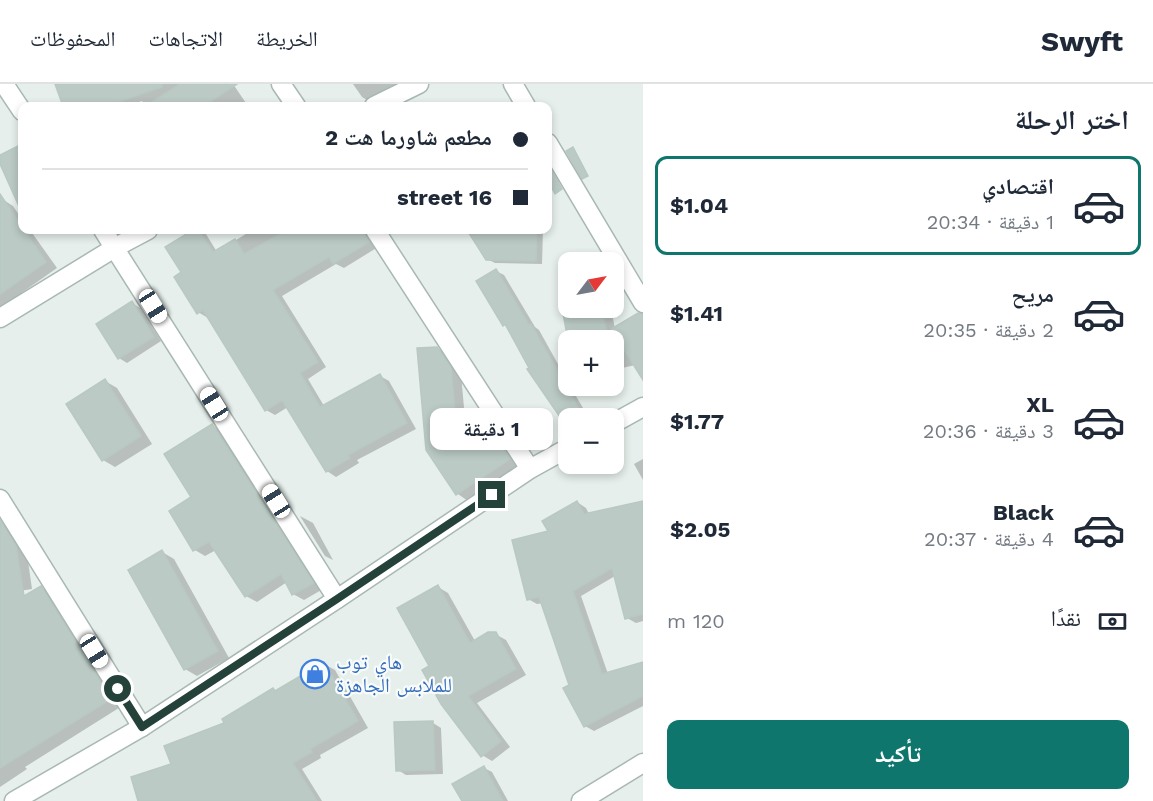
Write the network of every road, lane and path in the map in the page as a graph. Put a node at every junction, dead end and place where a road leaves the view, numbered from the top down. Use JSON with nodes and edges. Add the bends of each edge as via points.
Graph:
{"nodes":[{"id":1,"x":4,"y":84,"type":"edge"},
{"id":2,"x":281,"y":84,"type":"edge"},
{"id":3,"x":419,"y":84,"type":"edge"},
{"id":4,"x":513,"y":84,"type":"edge"},
{"id":5,"x":293,"y":102,"type":"edge"},
{"id":6,"x":382,"y":102,"type":"edge"},
{"id":7,"x":524,"y":102,"type":"edge"},
{"id":8,"x":18,"y":105,"type":"edge"},
{"id":9,"x":552,"y":150,"type":"edge"},
{"id":10,"x":107,"y":234,"type":"edge"},
{"id":11,"x":141,"y":234,"type":"edge"},
{"id":12,"x":378,"y":234,"type":"edge"},
{"id":13,"x":116,"y":248,"type":"junction"},
{"id":14,"x":643,"y":303,"type":"edge"},
{"id":15,"x":0,"y":318,"type":"edge"},
{"id":16,"x":643,"y":407,"type":"edge"},
{"id":17,"x":624,"y":417,"type":"edge"},
{"id":18,"x":558,"y":454,"type":"edge"},
{"id":19,"x":530,"y":469,"type":"junction"},
{"id":20,"x":0,"y":499,"type":"edge"},
{"id":21,"x":337,"y":599,"type":"junction"},
{"id":22,"x":142,"y":727,"type":"junction"},
{"id":23,"x":643,"y":764,"type":"edge"},
{"id":24,"x":14,"y":801,"type":"edge"},
{"id":25,"x":581,"y":801,"type":"edge"}],
"edges":[{"from":1,"to":8,"type":"street"},
{"from":2,"to":5,"type":"street"},
{"from":3,"to":6,"type":"street"},
{"from":4,"to":7,"type":"street"},
{"from":9,"to":14,"type":"street"},
{"from":10,"to":13,"type":"street"},
{"from":11,"to":13,"type":"street"},
{"from":12,"to":19,"type":"street"},
{"from":13,"to":15,"type":"street"},
{"from":13,"to":21,"type":"street"},
{"from":16,"to":17,"type":"street"},
{"from":18,"to":19,"type":"street"},
{"from":19,"to":21,"type":"street"},
{"from":20,"to":22,"type":"street"},
{"from":21,"to":22,"type":"street"},
{"from":22,"to":24,"type":"street"},
{"from":23,"to":25,"type":"street"}]}
